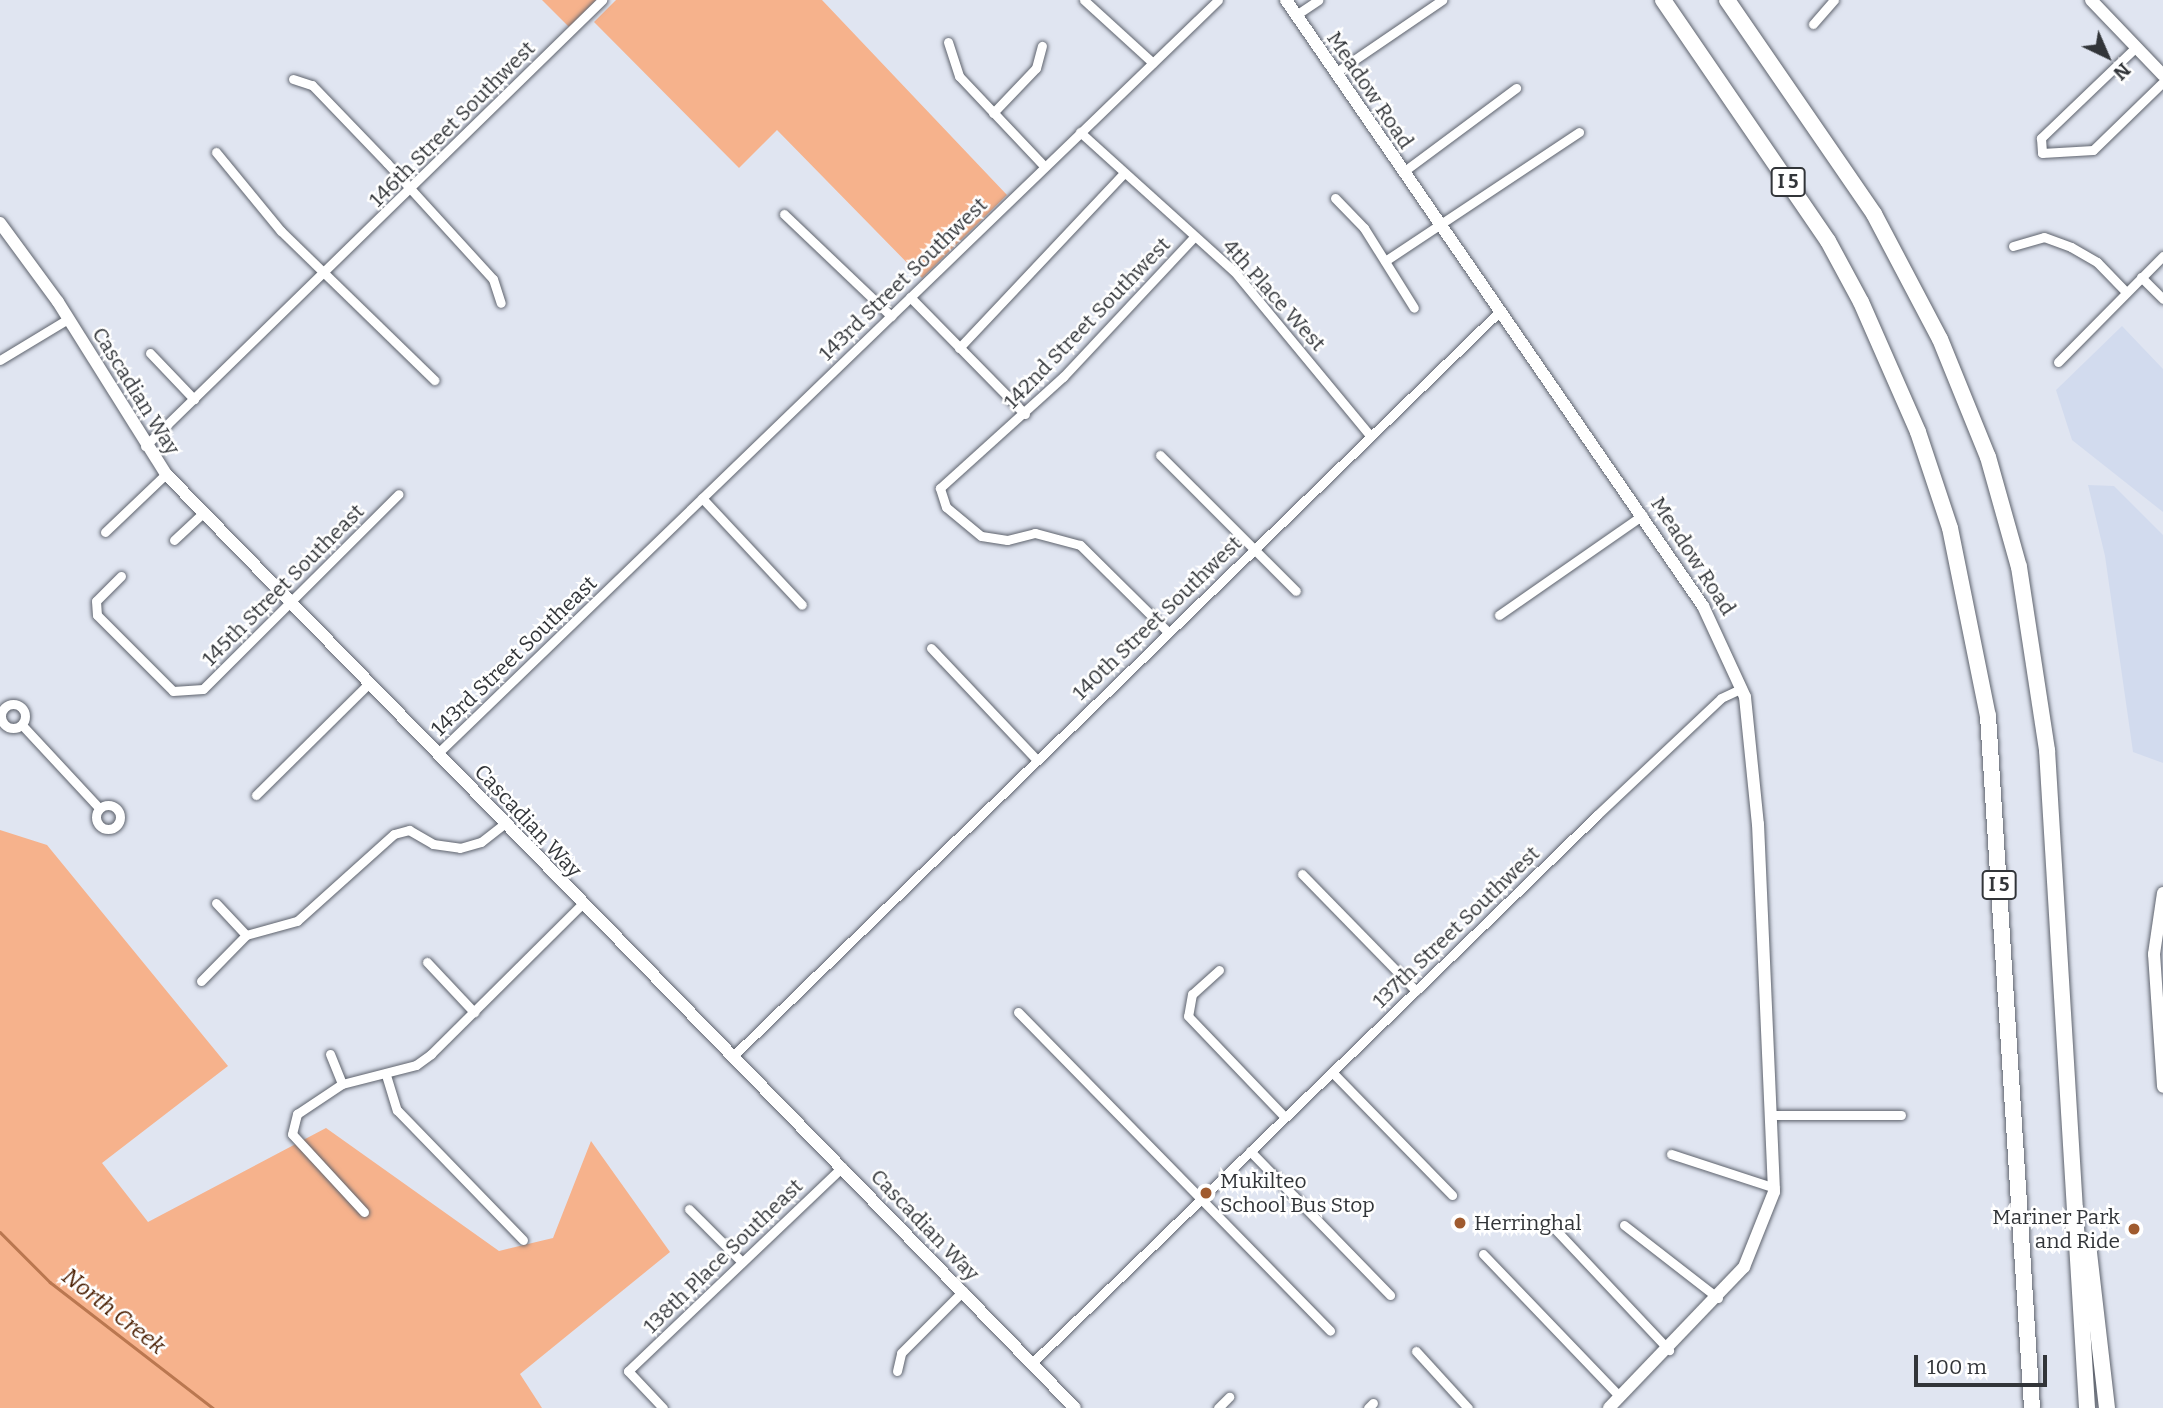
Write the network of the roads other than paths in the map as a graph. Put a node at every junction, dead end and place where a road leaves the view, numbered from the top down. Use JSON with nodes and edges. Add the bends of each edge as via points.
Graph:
{"nodes":[{"id":1,"x":602,"y":0,"type":"edge"},
{"id":2,"x":1084,"y":0,"type":"edge"},
{"id":3,"x":1218,"y":0,"type":"edge"},
{"id":4,"x":1286,"y":0,"type":"edge"},
{"id":5,"x":1318,"y":0,"type":"edge"},
{"id":6,"x":1442,"y":0,"type":"edge"},
{"id":7,"x":1663,"y":0,"type":"edge"},
{"id":8,"x":1727,"y":0,"type":"edge"},
{"id":9,"x":1834,"y":0,"type":"edge"},
{"id":10,"x":2091,"y":0,"type":"edge"},
{"id":11,"x":1296,"y":15,"type":"junction"},
{"id":12,"x":1813,"y":24,"type":"dead end"},
{"id":13,"x":948,"y":42,"type":"dead end"},
{"id":14,"x":1042,"y":46,"type":"dead end"},
{"id":15,"x":2136,"y":47,"type":"junction"},
{"id":16,"x":1153,"y":63,"type":"junction"},
{"id":17,"x":1335,"y":73,"type":"junction"},
{"id":18,"x":2163,"y":75,"type":"edge"},
{"id":19,"x":293,"y":79,"type":"dead end"},
{"id":20,"x":2163,"y":82,"type":"edge"},
{"id":21,"x":1516,"y":88,"type":"dead end"},
{"id":22,"x":993,"y":113,"type":"junction"},
{"id":23,"x":1080,"y":132,"type":"junction"},
{"id":24,"x":1579,"y":132,"type":"dead end"},
{"id":25,"x":216,"y":152,"type":"dead end"},
{"id":26,"x":1044,"y":166,"type":"junction"},
{"id":27,"x":1404,"y":172,"type":"junction"},
{"id":28,"x":1122,"y":174,"type":"junction"},
{"id":29,"x":408,"y":192,"type":"junction"},
{"id":30,"x":1335,"y":198,"type":"dead end"},
{"id":31,"x":784,"y":214,"type":"dead end"},
{"id":32,"x":0,"y":223,"type":"edge"},
{"id":33,"x":1442,"y":227,"type":"junction"},
{"id":34,"x":1194,"y":237,"type":"junction"},
{"id":35,"x":2013,"y":246,"type":"dead end"},
{"id":36,"x":2163,"y":256,"type":"edge"},
{"id":37,"x":1385,"y":261,"type":"junction"},
{"id":38,"x":326,"y":274,"type":"junction"},
{"id":39,"x":2141,"y":277,"type":"junction"},
{"id":40,"x":2126,"y":292,"type":"junction"},
{"id":41,"x":910,"y":297,"type":"junction"},
{"id":42,"x":2163,"y":299,"type":"edge"},
{"id":43,"x":501,"y":303,"type":"dead end"},
{"id":44,"x":1413,"y":308,"type":"dead end"},
{"id":45,"x":1500,"y":311,"type":"junction"},
{"id":46,"x":891,"y":316,"type":"junction"},
{"id":47,"x":68,"y":319,"type":"junction"},
{"id":48,"x":959,"y":348,"type":"junction"},
{"id":49,"x":150,"y":354,"type":"dead end"},
{"id":50,"x":0,"y":360,"type":"edge"},
{"id":51,"x":2058,"y":362,"type":"dead end"},
{"id":52,"x":434,"y":380,"type":"dead end"},
{"id":53,"x":194,"y":399,"type":"junction"},
{"id":54,"x":1025,"y":414,"type":"junction"},
{"id":55,"x":1370,"y":435,"type":"junction"},
{"id":56,"x":144,"y":447,"type":"junction"},
{"id":57,"x":1160,"y":455,"type":"dead end"},
{"id":58,"x":166,"y":474,"type":"junction"},
{"id":59,"x":399,"y":494,"type":"dead end"},
{"id":60,"x":702,"y":498,"type":"junction"},
{"id":61,"x":203,"y":513,"type":"junction"},
{"id":62,"x":1643,"y":515,"type":"junction"},
{"id":63,"x":105,"y":532,"type":"dead end"},
{"id":64,"x":174,"y":540,"type":"dead end"},
{"id":65,"x":1252,"y":549,"type":"junction"},
{"id":66,"x":121,"y":576,"type":"dead end"},
{"id":67,"x":614,"y":584,"type":"joint"},
{"id":68,"x":1296,"y":591,"type":"dead end"},
{"id":69,"x":290,"y":601,"type":"junction"},
{"id":70,"x":802,"y":605,"type":"dead end"},
{"id":71,"x":1499,"y":615,"type":"dead end"},
{"id":72,"x":1168,"y":632,"type":"junction"},
{"id":73,"x":931,"y":648,"type":"dead end"},
{"id":74,"x":368,"y":684,"type":"junction"},
{"id":75,"x":1742,"y":688,"type":"junction"},
{"id":76,"x":2,"y":705,"type":"edge"},
{"id":77,"x":22,"y":725,"type":"junction"},
{"id":78,"x":438,"y":753,"type":"junction"},
{"id":79,"x":1037,"y":760,"type":"junction"},
{"id":80,"x":256,"y":795,"type":"dead end"},
{"id":81,"x":99,"y":808,"type":"dead end"},
{"id":82,"x":503,"y":825,"type":"junction"},
{"id":83,"x":1302,"y":874,"type":"dead end"},
{"id":84,"x":2163,"y":893,"type":"edge"},
{"id":85,"x":216,"y":903,"type":"dead end"},
{"id":86,"x":581,"y":905,"type":"junction"},
{"id":87,"x":246,"y":935,"type":"junction"},
{"id":88,"x":428,"y":962,"type":"dead end"},
{"id":89,"x":1219,"y":970,"type":"dead end"},
{"id":90,"x":201,"y":981,"type":"dead end"},
{"id":91,"x":1416,"y":991,"type":"junction"},
{"id":92,"x":474,"y":1012,"type":"junction"},
{"id":93,"x":1018,"y":1012,"type":"dead end"},
{"id":94,"x":330,"y":1055,"type":"dead end"},
{"id":95,"x":733,"y":1056,"type":"junction"},
{"id":96,"x":1332,"y":1072,"type":"junction"},
{"id":97,"x":386,"y":1075,"type":"junction"},
{"id":98,"x":342,"y":1084,"type":"junction"},
{"id":99,"x":2163,"y":1087,"type":"edge"},
{"id":100,"x":2071,"y":1096,"type":"junction"},
{"id":101,"x":1775,"y":1115,"type":"junction"},
{"id":102,"x":1901,"y":1115,"type":"dead end"},
{"id":103,"x":1285,"y":1117,"type":"junction"},
{"id":104,"x":1250,"y":1151,"type":"junction"},
{"id":105,"x":1671,"y":1154,"type":"dead end"},
{"id":106,"x":842,"y":1167,"type":"junction"},
{"id":107,"x":1775,"y":1188,"type":"junction"},
{"id":108,"x":1452,"y":1195,"type":"dead end"},
{"id":109,"x":1201,"y":1198,"type":"junction"},
{"id":110,"x":690,"y":1209,"type":"dead end"},
{"id":111,"x":365,"y":1212,"type":"dead end"},
{"id":112,"x":1624,"y":1225,"type":"dead end"},
{"id":113,"x":1554,"y":1228,"type":"dead end"},
{"id":114,"x":523,"y":1240,"type":"dead end"},
{"id":115,"x":1483,"y":1254,"type":"dead end"},
{"id":116,"x":743,"y":1262,"type":"junction"},
{"id":117,"x":963,"y":1291,"type":"junction"},
{"id":118,"x":1390,"y":1295,"type":"dead end"},
{"id":119,"x":1718,"y":1298,"type":"junction"},
{"id":120,"x":1330,"y":1331,"type":"dead end"},
{"id":121,"x":1669,"y":1350,"type":"junction"},
{"id":122,"x":1416,"y":1351,"type":"dead end"},
{"id":123,"x":1032,"y":1363,"type":"junction"},
{"id":124,"x":897,"y":1371,"type":"dead end"},
{"id":125,"x":1229,"y":1397,"type":"dead end"},
{"id":126,"x":1620,"y":1397,"type":"junction"},
{"id":127,"x":663,"y":1408,"type":"edge"},
{"id":128,"x":1075,"y":1408,"type":"edge"},
{"id":129,"x":1218,"y":1408,"type":"edge"},
{"id":130,"x":1468,"y":1408,"type":"edge"},
{"id":131,"x":1609,"y":1408,"type":"edge"},
{"id":132,"x":2032,"y":1408,"type":"edge"},
{"id":133,"x":2087,"y":1408,"type":"edge"},
{"id":134,"x":2107,"y":1408,"type":"edge"}],
"edges":[{"from":1,"to":29,"type":"street","name":"146th Street Southwest"},
{"from":2,"to":16,"type":"street"},
{"from":3,"to":16,"type":"street","name":"143rd Street Southwest"},
{"from":4,"to":11,"type":"street","name":"Meadow Road"},
{"from":5,"to":11,"type":"street"},
{"from":6,"to":17,"type":"street"},
{"from":7,"to":132,"type":"highway","number":"I 5","via":[[1828,241],[1861,302],[1918,432],[1950,528],[1988,716]]},
{"from":8,"to":100,"type":"highway","number":"I 5","via":[[1874,214],[1940,339],[1988,457],[2019,567],[2047,750]]},
{"from":9,"to":12,"type":"street"},
{"from":10,"to":15,"type":"street"},
{"from":11,"to":17,"type":"street","name":"Meadow Road"},
{"from":13,"to":22,"type":"street","via":[[959,76]]},
{"from":14,"to":22,"type":"street","via":[[1035,68]]},
{"from":15,"to":18,"type":"street"},
{"from":15,"to":20,"type":"street","via":[[2041,138],[2040,150],[2048,157],[2092,150]]},
{"from":16,"to":23,"type":"street","name":"143rd Street Southwest"},
{"from":17,"to":27,"type":"street","name":"Meadow Road"},
{"from":19,"to":29,"type":"street","via":[[312,85]]},
{"from":21,"to":27,"type":"street"},
{"from":22,"to":26,"type":"street"},
{"from":23,"to":26,"type":"street","name":"143rd Street Southwest"},
{"from":23,"to":28,"type":"street","name":"4th Place West"},
{"from":24,"to":33,"type":"street"},
{"from":25,"to":38,"type":"street","via":[[281,231]]},
{"from":26,"to":41,"type":"street","name":"143rd Street Southwest"},
{"from":27,"to":33,"type":"street","name":"Meadow Road"},
{"from":28,"to":34,"type":"street","name":"4th Place West"},
{"from":28,"to":48,"type":"street"},
{"from":29,"to":38,"type":"street","name":"146th Street Southwest"},
{"from":29,"to":43,"type":"street","via":[[494,279]]},
{"from":30,"to":37,"type":"street"},
{"from":31,"to":46,"type":"street"},
{"from":32,"to":47,"type":"street","name":"Cascadian Way"},
{"from":33,"to":37,"type":"street"},
{"from":33,"to":45,"type":"street","name":"Meadow Road"},
{"from":34,"to":54,"type":"street","name":"142nd Street Southwest"},
{"from":34,"to":55,"type":"street","name":"4th Place West","via":[[1270,313]]},
{"from":35,"to":40,"type":"street","via":[[2044,237],[2071,247],[2097,262]]},
{"from":36,"to":39,"type":"street"},
{"from":37,"to":44,"type":"street"},
{"from":38,"to":52,"type":"street"},
{"from":38,"to":53,"type":"street","name":"146th Street Southwest"},
{"from":39,"to":40,"type":"street"},
{"from":39,"to":42,"type":"street"},
{"from":40,"to":51,"type":"street"},
{"from":41,"to":46,"type":"street","name":"143rd Street Southwest"},
{"from":41,"to":48,"type":"street"},
{"from":45,"to":55,"type":"street","name":"140th Street Southwest"},
{"from":45,"to":62,"type":"street","name":"Meadow Road"},
{"from":46,"to":60,"type":"street","name":"143rd Street Southwest"},
{"from":47,"to":50,"type":"street"},
{"from":47,"to":56,"type":"street","name":"Cascadian Way"},
{"from":48,"to":54,"type":"street"},
{"from":49,"to":53,"type":"street"},
{"from":53,"to":56,"type":"street","name":"146th Street Southwest"},
{"from":54,"to":72,"type":"street","name":"142nd Street Southwest","via":[[940,488],[946,508],[981,536],[1007,540],[1035,533],[1080,545]]},
{"from":55,"to":65,"type":"street","name":"140th Street Southwest"},
{"from":56,"to":58,"type":"street","name":"Cascadian Way"},
{"from":57,"to":65,"type":"street"},
{"from":58,"to":61,"type":"street","name":"Cascadian Way"},
{"from":58,"to":63,"type":"street"},
{"from":59,"to":69,"type":"street","name":"145th Street Southeast"},
{"from":60,"to":67,"type":"street","name":"143rd Street Southwest"},
{"from":60,"to":70,"type":"street"},
{"from":61,"to":64,"type":"street"},
{"from":61,"to":69,"type":"street","name":"Cascadian Way"},
{"from":62,"to":71,"type":"street"},
{"from":62,"to":75,"type":"street","name":"Meadow Road","via":[[1719,631]]},
{"from":65,"to":68,"type":"street"},
{"from":65,"to":72,"type":"street","name":"140th Street Southwest"},
{"from":66,"to":69,"type":"street","name":"145th Street Southeast","via":[[96,601],[97,615],[161,682],[188,692],[203,689]]},
{"from":67,"to":78,"type":"street","name":"143rd Street Southeast"},
{"from":69,"to":74,"type":"street","name":"Cascadian Way"},
{"from":72,"to":79,"type":"street","name":"140th Street Southwest"},
{"from":73,"to":79,"type":"street"},
{"from":74,"to":78,"type":"street","name":"Cascadian Way"},
{"from":74,"to":80,"type":"street"},
{"from":75,"to":91,"type":"street","name":"137th Street Southwest","via":[[1721,698]]},
{"from":75,"to":101,"type":"street","name":"Meadow Road","via":[[1756,799]]},
{"from":76,"to":77,"type":"street","via":[[6,726]]},
{"from":76,"to":77,"type":"street","via":[[22,707]]},
{"from":77,"to":81,"type":"street"},
{"from":78,"to":82,"type":"street","name":"Cascadian Way"},
{"from":79,"to":95,"type":"street","name":"140th Street Southwest"},
{"from":82,"to":86,"type":"street","name":"Cascadian Way"},
{"from":82,"to":87,"type":"street","via":[[460,848],[433,844],[409,830],[394,834],[297,921]]},
{"from":83,"to":91,"type":"street"},
{"from":84,"to":99,"type":"street","via":[[2154,954]]},
{"from":85,"to":87,"type":"street"},
{"from":86,"to":92,"type":"street"},
{"from":86,"to":95,"type":"street","name":"Cascadian Way"},
{"from":87,"to":90,"type":"street"},
{"from":88,"to":92,"type":"street"},
{"from":89,"to":103,"type":"street","via":[[1192,995],[1188,1016]]},
{"from":91,"to":96,"type":"street","name":"137th Street Southwest"},
{"from":92,"to":97,"type":"street","via":[[431,1054]]},
{"from":93,"to":109,"type":"street"},
{"from":94,"to":98,"type":"street"},
{"from":95,"to":106,"type":"street","name":"Cascadian Way"},
{"from":96,"to":103,"type":"street","name":"137th Street Southwest"},
{"from":96,"to":108,"type":"street"},
{"from":97,"to":98,"type":"street"},
{"from":97,"to":114,"type":"street","via":[[397,1110]]},
{"from":98,"to":111,"type":"street","via":[[307,1103],[292,1134]]},
{"from":100,"to":133,"type":"highway","number":"I 5"},
{"from":100,"to":134,"type":"highway"},
{"from":101,"to":102,"type":"street"},
{"from":101,"to":107,"type":"street","name":"Meadow Road"},
{"from":103,"to":104,"type":"street","name":"137th Street Southwest"},
{"from":104,"to":109,"type":"street","name":"137th Street Southwest"},
{"from":104,"to":118,"type":"street"},
{"from":105,"to":107,"type":"street"},
{"from":106,"to":116,"type":"street","name":"138th Place Southeast"},
{"from":106,"to":117,"type":"street","name":"Cascadian Way"},
{"from":107,"to":119,"type":"street","name":"Meadow Road","via":[[1761,1235]]},
{"from":109,"to":120,"type":"street"},
{"from":109,"to":123,"type":"street","name":"137th Street Southwest"},
{"from":110,"to":116,"type":"street"},
{"from":112,"to":119,"type":"street"},
{"from":113,"to":121,"type":"street"},
{"from":115,"to":126,"type":"street"},
{"from":116,"to":127,"type":"street","name":"138th Place Southeast","via":[[628,1371]]},
{"from":117,"to":123,"type":"street","name":"Cascadian Way"},
{"from":117,"to":124,"type":"street","via":[[901,1353]]},
{"from":119,"to":121,"type":"street","name":"Meadow Road"},
{"from":121,"to":126,"type":"street","name":"Meadow Road"},
{"from":122,"to":130,"type":"street"},
{"from":123,"to":128,"type":"street","name":"Cascadian Way"},
{"from":125,"to":129,"type":"street"},
{"from":126,"to":131,"type":"street","name":"Meadow Road"}]}
